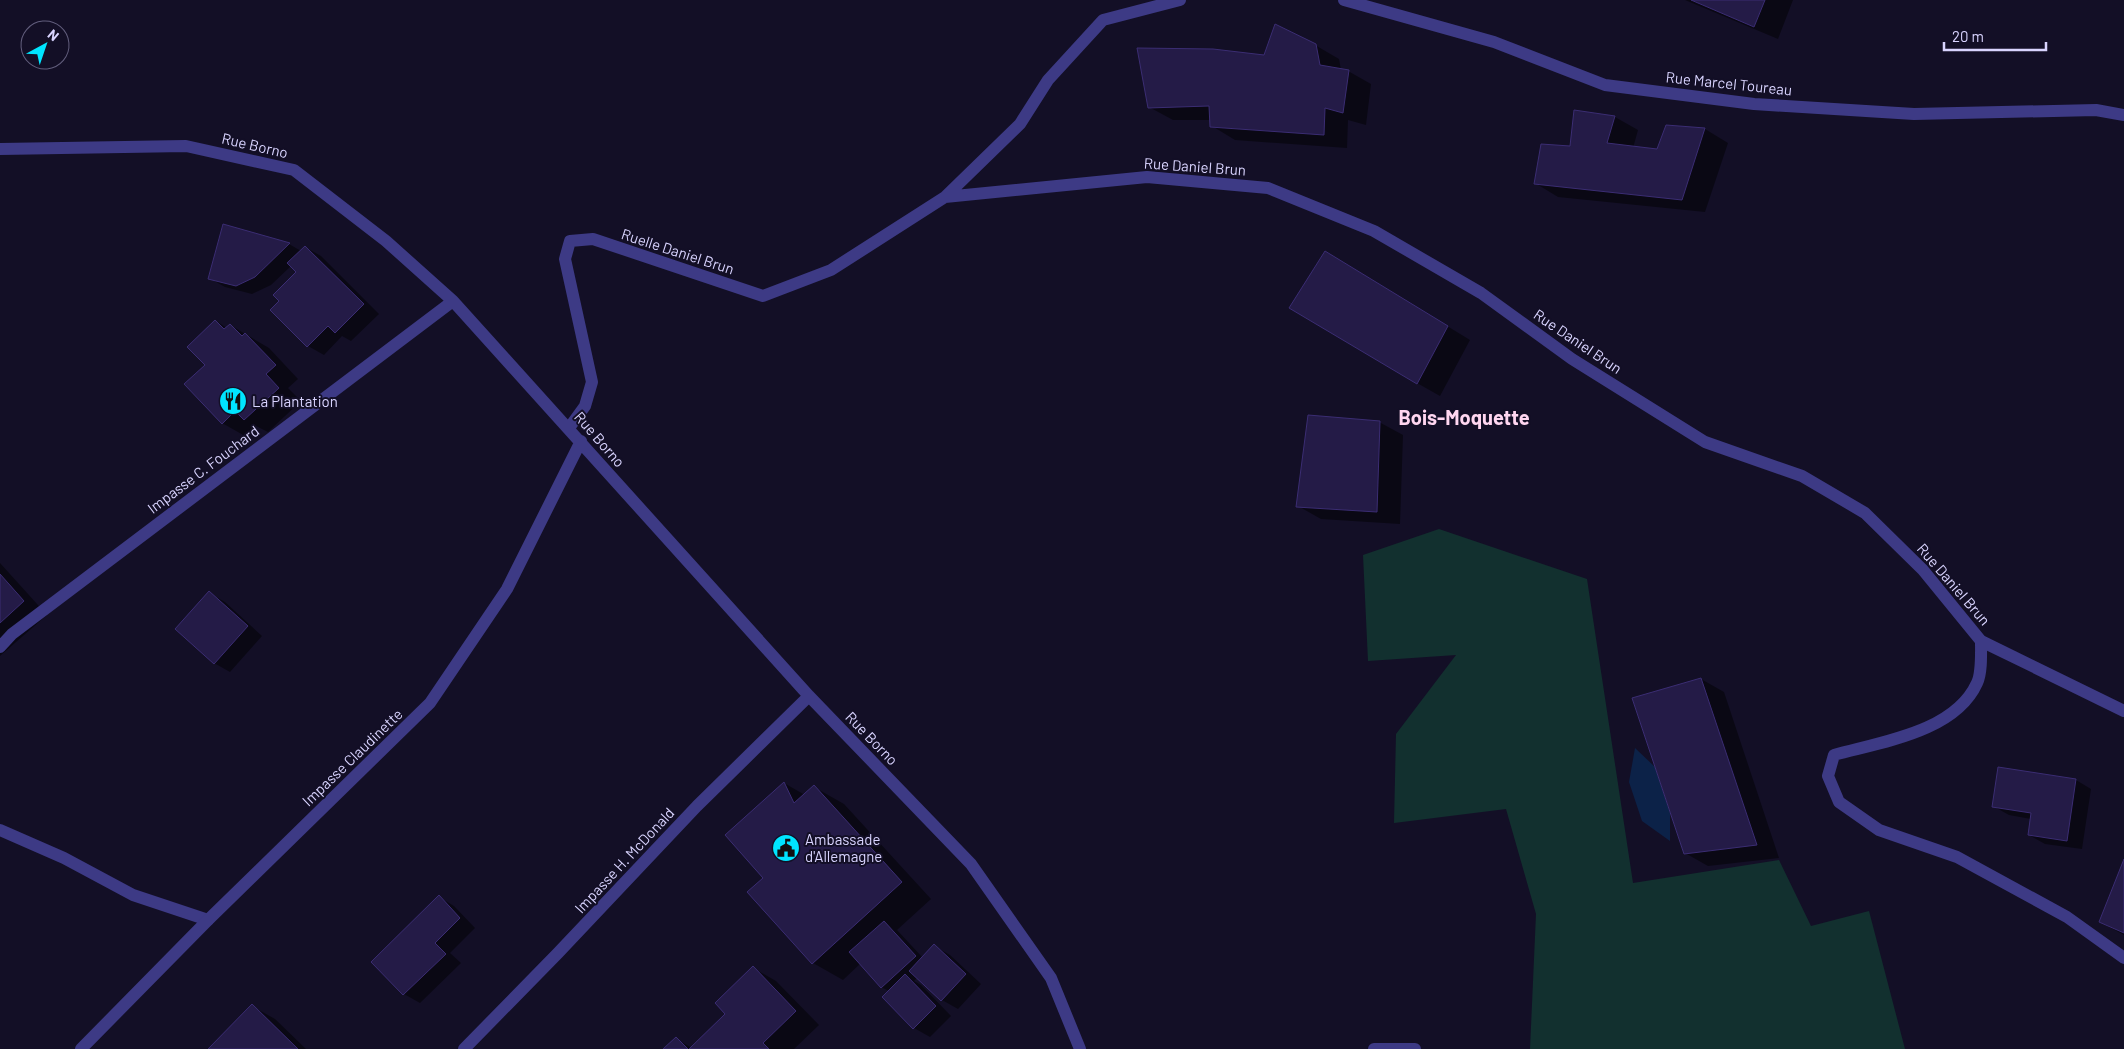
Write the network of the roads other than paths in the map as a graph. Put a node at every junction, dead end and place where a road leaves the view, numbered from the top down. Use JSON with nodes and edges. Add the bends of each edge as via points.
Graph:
{"nodes":[{"id":1,"x":1180,"y":0,"type":"edge"},
{"id":2,"x":1344,"y":0,"type":"edge"},
{"id":3,"x":2124,"y":115,"type":"edge"},
{"id":4,"x":0,"y":149,"type":"edge"},
{"id":5,"x":945,"y":196,"type":"junction"},
{"id":6,"x":452,"y":301,"type":"junction"},
{"id":7,"x":569,"y":428,"type":"junction"},
{"id":8,"x":581,"y":441,"type":"junction"},
{"id":9,"x":1982,"y":641,"type":"junction"},
{"id":10,"x":0,"y":647,"type":"edge"},
{"id":11,"x":809,"y":696,"type":"junction"},
{"id":12,"x":2124,"y":711,"type":"edge"},
{"id":13,"x":0,"y":830,"type":"edge"},
{"id":14,"x":208,"y":920,"type":"junction"},
{"id":15,"x":2124,"y":958,"type":"edge"},
{"id":16,"x":81,"y":1049,"type":"edge"},
{"id":17,"x":464,"y":1049,"type":"edge"},
{"id":18,"x":1080,"y":1049,"type":"edge"},
{"id":19,"x":1374,"y":1049,"type":"edge"},
{"id":20,"x":1415,"y":1049,"type":"edge"}],
"edges":[{"from":1,"to":5,"type":"street","via":[[1103,20],[1048,80],[1020,124]]},
{"from":2,"to":3,"type":"street","name":"Rue Marcel Toureau","via":[[1494,42],[1605,85],[1754,104],[1914,114],[2096,110]]},
{"from":4,"to":6,"type":"street","name":"Rue Borno","via":[[186,146],[294,170],[386,241]]},
{"from":5,"to":7,"type":"street","name":"Ruelle Daniel Brun","via":[[831,270],[763,296],[593,239],[570,241],[565,259],[592,382],[585,406]]},
{"from":5,"to":9,"type":"street","name":"Rue Daniel Brun","via":[[1148,177],[1268,188],[1374,231],[1481,293],[1572,360],[1705,442],[1802,476],[1865,513],[1923,570]]},
{"from":6,"to":7,"type":"street","name":"Rue Borno"},
{"from":6,"to":10,"type":"street","name":"Impasse C. Fouchard","via":[[12,634]]},
{"from":7,"to":8,"type":"street","name":"Rue Borno"},
{"from":8,"to":11,"type":"street","name":"Rue Borno"},
{"from":8,"to":14,"type":"street","name":"Impasse Claudinette","via":[[508,589],[430,703]]},
{"from":9,"to":12,"type":"street","name":"Rue Daniel Brun"},
{"from":9,"to":15,"type":"street","via":[[1978,682],[1960,708],[1932,727],[1834,755],[1828,776],[1839,802],[1879,830],[1974,866],[2067,917]]},
{"from":11,"to":17,"type":"street","name":"Impasse H. McDonald","via":[[697,806]]},
{"from":11,"to":18,"type":"street","name":"Rue Borno","via":[[971,864],[1051,978]]},
{"from":13,"to":14,"type":"street","via":[[64,858],[132,895]]},
{"from":14,"to":16,"type":"street","name":"Impasse Claudinette"},
{"from":19,"to":20,"type":"street"}]}
